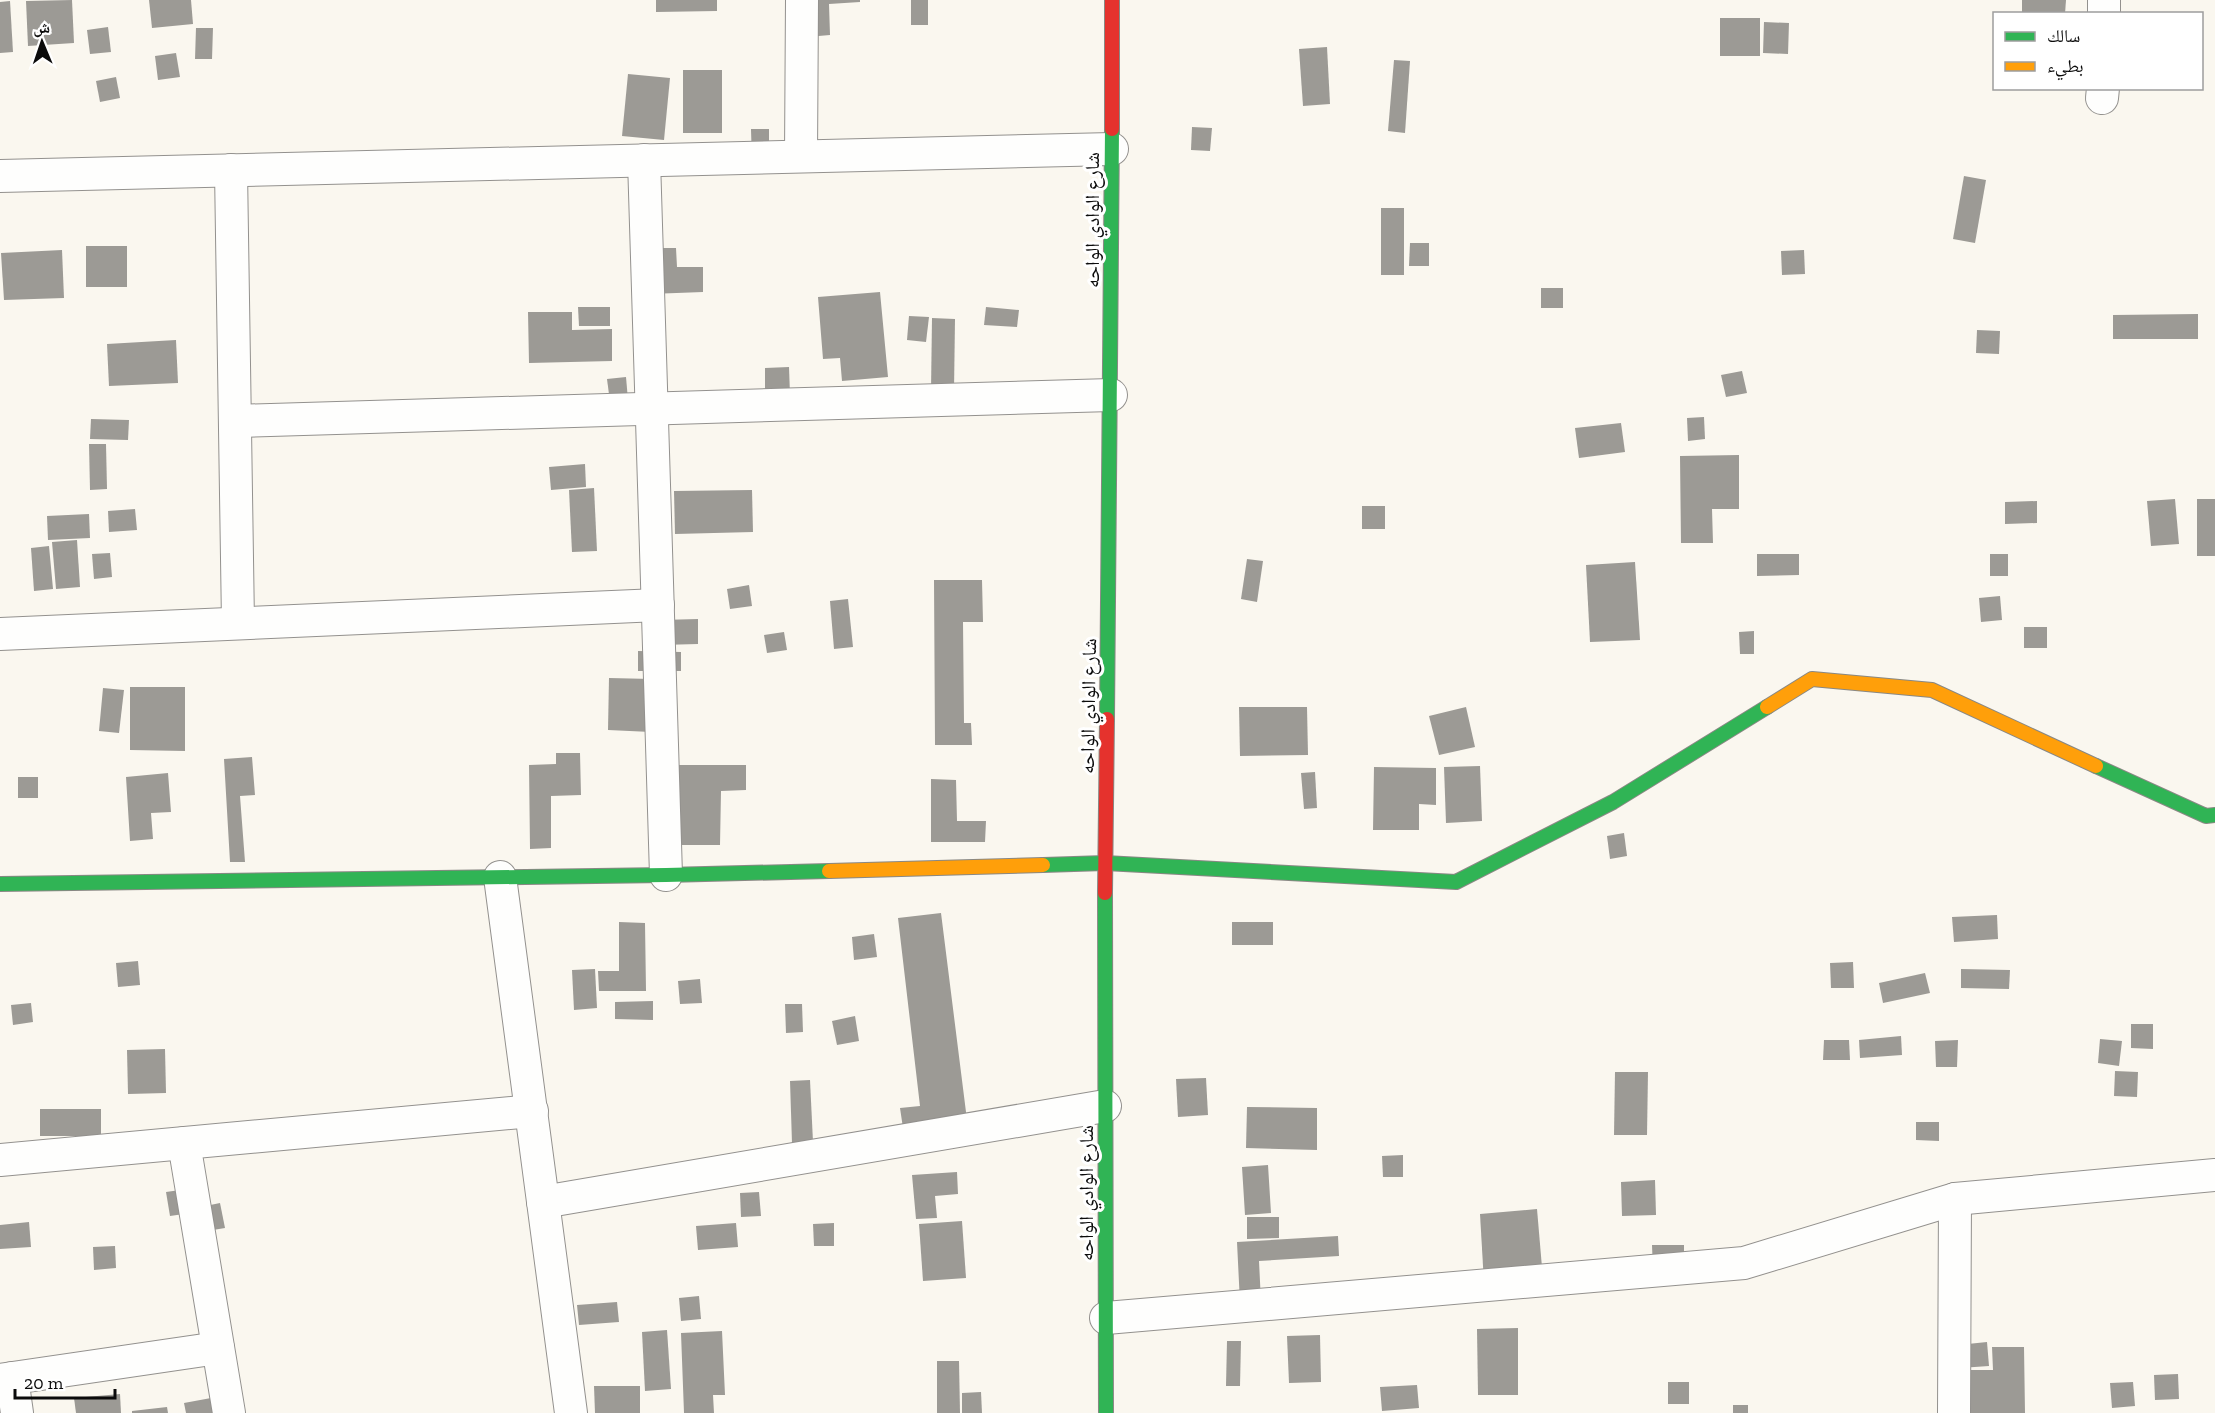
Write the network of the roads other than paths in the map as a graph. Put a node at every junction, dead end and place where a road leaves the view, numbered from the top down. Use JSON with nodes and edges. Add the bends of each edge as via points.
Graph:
{"nodes":[{"id":1,"x":802,"y":0,"type":"edge"},
{"id":2,"x":1112,"y":0,"type":"edge"},
{"id":3,"x":1112,"y":149,"type":"junction"},
{"id":4,"x":801,"y":156,"type":"junction"},
{"id":5,"x":644,"y":160,"type":"junction"},
{"id":6,"x":231,"y":170,"type":"junction"},
{"id":7,"x":0,"y":176,"type":"edge"},
{"id":8,"x":1111,"y":395,"type":"junction"},
{"id":9,"x":652,"y":409,"type":"junction"},
{"id":10,"x":235,"y":420,"type":"junction"},
{"id":11,"x":658,"y":605,"type":"junction"},
{"id":12,"x":238,"y":623,"type":"junction"},
{"id":13,"x":0,"y":634,"type":"edge"},
{"id":14,"x":2215,"y":815,"type":"edge"},
{"id":15,"x":1105,"y":863,"type":"junction"},
{"id":16,"x":666,"y":875,"type":"junction"},
{"id":17,"x":500,"y":877,"type":"junction"},
{"id":18,"x":0,"y":884,"type":"edge"},
{"id":19,"x":1105,"y":1106,"type":"junction"},
{"id":20,"x":532,"y":1111,"type":"junction"},
{"id":21,"x":184,"y":1143,"type":"junction"},
{"id":22,"x":0,"y":1160,"type":"edge"},
{"id":23,"x":2215,"y":1174,"type":"edge"},
{"id":24,"x":1954,"y":1199,"type":"junction"},
{"id":25,"x":543,"y":1202,"type":"junction"},
{"id":26,"x":1106,"y":1318,"type":"junction"},
{"id":27,"x":218,"y":1348,"type":"junction"},
{"id":28,"x":6,"y":1379,"type":"edge"},
{"id":29,"x":17,"y":1413,"type":"edge"},
{"id":30,"x":229,"y":1413,"type":"edge"},
{"id":31,"x":571,"y":1413,"type":"edge"},
{"id":32,"x":1106,"y":1413,"type":"edge"},
{"id":33,"x":1954,"y":1413,"type":"edge"}],
"edges":[{"from":1,"to":4,"type":"street"},
{"from":2,"to":3,"type":"street","name":"شارع الوادي الواحه"},
{"from":3,"to":4,"type":"street"},
{"from":3,"to":8,"type":"street","name":"شارع الوادي الواحه"},
{"from":4,"to":5,"type":"street"},
{"from":5,"to":6,"type":"street"},
{"from":5,"to":9,"type":"street"},
{"from":6,"to":7,"type":"street"},
{"from":6,"to":10,"type":"street"},
{"from":8,"to":9,"type":"street"},
{"from":8,"to":15,"type":"street","name":"شارع الوادي الواحه"},
{"from":9,"to":10,"type":"street"},
{"from":9,"to":11,"type":"street"},
{"from":10,"to":12,"type":"street"},
{"from":11,"to":12,"type":"street"},
{"from":11,"to":16,"type":"street"},
{"from":12,"to":13,"type":"street"},
{"from":14,"to":15,"type":"street","via":[[2206,816],[1932,690],[1812,680],[1613,802],[1456,882]]},
{"from":15,"to":16,"type":"street"},
{"from":15,"to":19,"type":"street","name":"شارع الوادي الواحه"},
{"from":16,"to":17,"type":"street"},
{"from":17,"to":18,"type":"street"},
{"from":17,"to":20,"type":"street"},
{"from":19,"to":25,"type":"street"},
{"from":19,"to":26,"type":"street","name":"شارع الوادي الواحه"},
{"from":20,"to":21,"type":"street"},
{"from":20,"to":25,"type":"street"},
{"from":21,"to":22,"type":"street"},
{"from":21,"to":27,"type":"street"},
{"from":23,"to":24,"type":"street"},
{"from":24,"to":26,"type":"street","via":[[1744,1263]]},
{"from":24,"to":33,"type":"street"},
{"from":25,"to":31,"type":"street"},
{"from":26,"to":32,"type":"street","name":"شارع الوادي الواحه"},
{"from":27,"to":28,"type":"street"},
{"from":27,"to":30,"type":"street"},
{"from":28,"to":29,"type":"street"}]}
